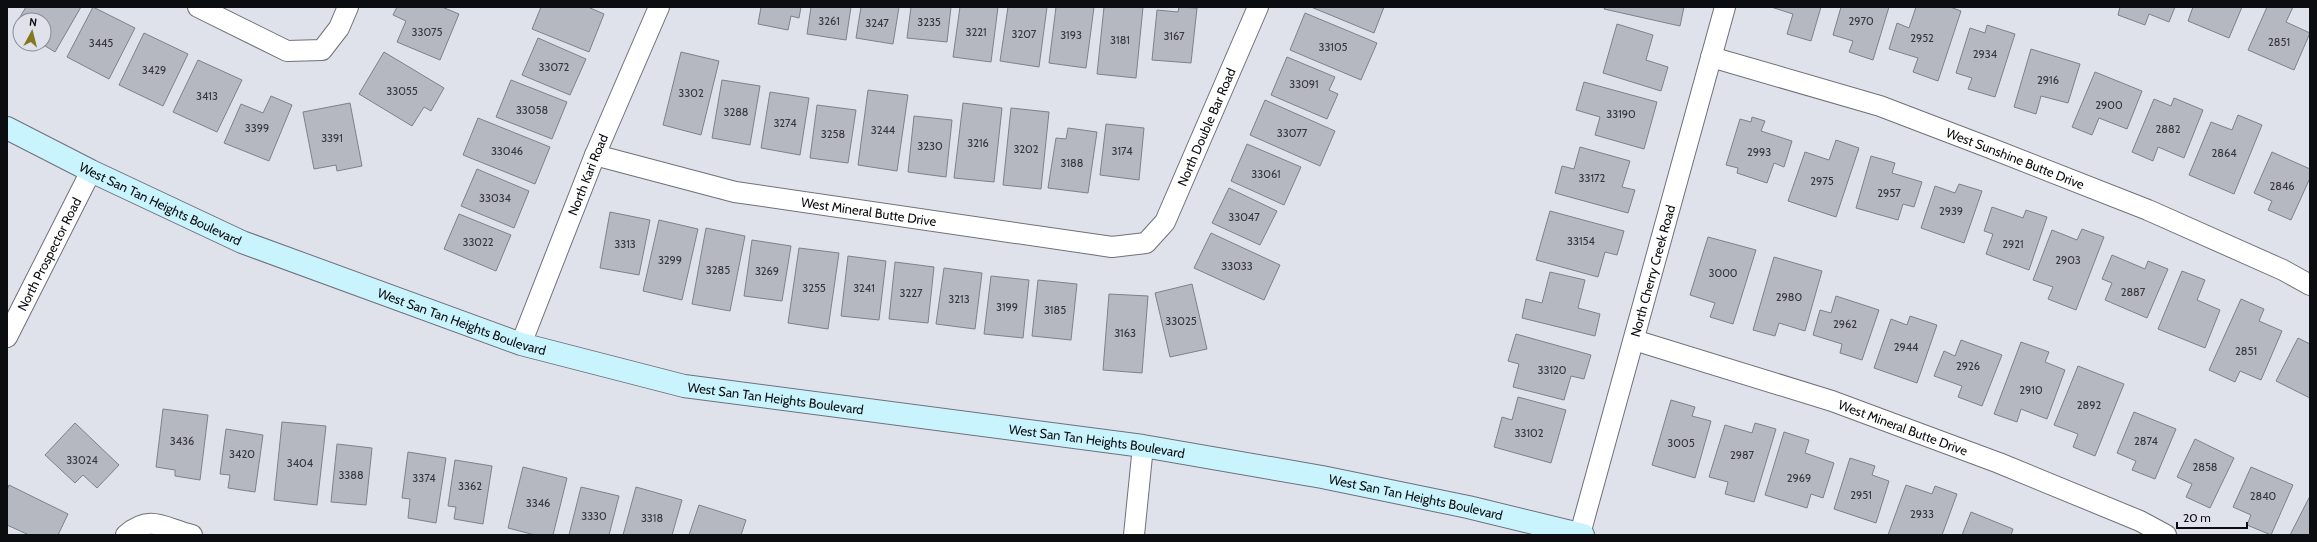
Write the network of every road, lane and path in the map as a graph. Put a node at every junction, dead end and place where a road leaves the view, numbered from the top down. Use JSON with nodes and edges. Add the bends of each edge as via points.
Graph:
{"nodes":[{"id":1,"x":198,"y":7,"type":"edge"},
{"id":2,"x":348,"y":7,"type":"edge"},
{"id":3,"x":659,"y":7,"type":"edge"},
{"id":4,"x":1258,"y":7,"type":"edge"},
{"id":5,"x":1725,"y":7,"type":"edge"},
{"id":6,"x":1711,"y":57,"type":"junction"},
{"id":7,"x":7,"y":128,"type":"edge"},
{"id":8,"x":595,"y":155,"type":"junction"},
{"id":9,"x":90,"y":171,"type":"junction"},
{"id":10,"x":1146,"y":243,"type":"joint"},
{"id":11,"x":2310,"y":285,"type":"edge"},
{"id":12,"x":7,"y":337,"type":"edge"},
{"id":13,"x":1634,"y":340,"type":"junction"},
{"id":14,"x":521,"y":344,"type":"junction"},
{"id":15,"x":1142,"y":446,"type":"junction"},
{"id":16,"x":131,"y":531,"type":"edge"},
{"id":17,"x":192,"y":535,"type":"edge"},
{"id":18,"x":1134,"y":535,"type":"edge"},
{"id":19,"x":1582,"y":535,"type":"edge"},
{"id":20,"x":2166,"y":535,"type":"edge"}],
"edges":[{"from":1,"to":2,"type":"street","via":[[287,51],[322,50],[339,28]]},
{"from":3,"to":8,"type":"street","name":"North Kari Road"},
{"from":4,"to":10,"type":"street","name":"North Double Bar Road","via":[[1165,222]]},
{"from":5,"to":6,"type":"street","name":"North Cherry Creek Road"},
{"from":6,"to":11,"type":"street","name":"West Sunshine Butte Drive","via":[[1880,106],[2148,210],[2283,270]]},
{"from":6,"to":13,"type":"street","name":"North Cherry Creek Road"},
{"from":7,"to":9,"type":"street","name":"West San Tan Heights Boulevard"},
{"from":8,"to":10,"type":"street","name":"West Mineral Butte Drive","via":[[735,192],[1112,247]]},
{"from":8,"to":14,"type":"street","name":"North Kari Road"},
{"from":9,"to":12,"type":"street","name":"North Prospector Road"},
{"from":9,"to":14,"type":"street","name":"West San Tan Heights Boulevard","via":[[242,242]]},
{"from":13,"to":19,"type":"street","name":"North Cherry Creek Road"},
{"from":13,"to":20,"type":"street","name":"West Mineral Butte Drive","via":[[1832,401],[2006,466],[2140,521]]},
{"from":14,"to":15,"type":"street","name":"West San Tan Heights Boulevard","via":[[684,386]]},
{"from":15,"to":18,"type":"street"},
{"from":15,"to":19,"type":"street","name":"West San Tan Heights Boulevard","via":[[1322,477],[1468,507]]},
{"from":16,"to":17,"type":"street","via":[[155,522]]}]}
